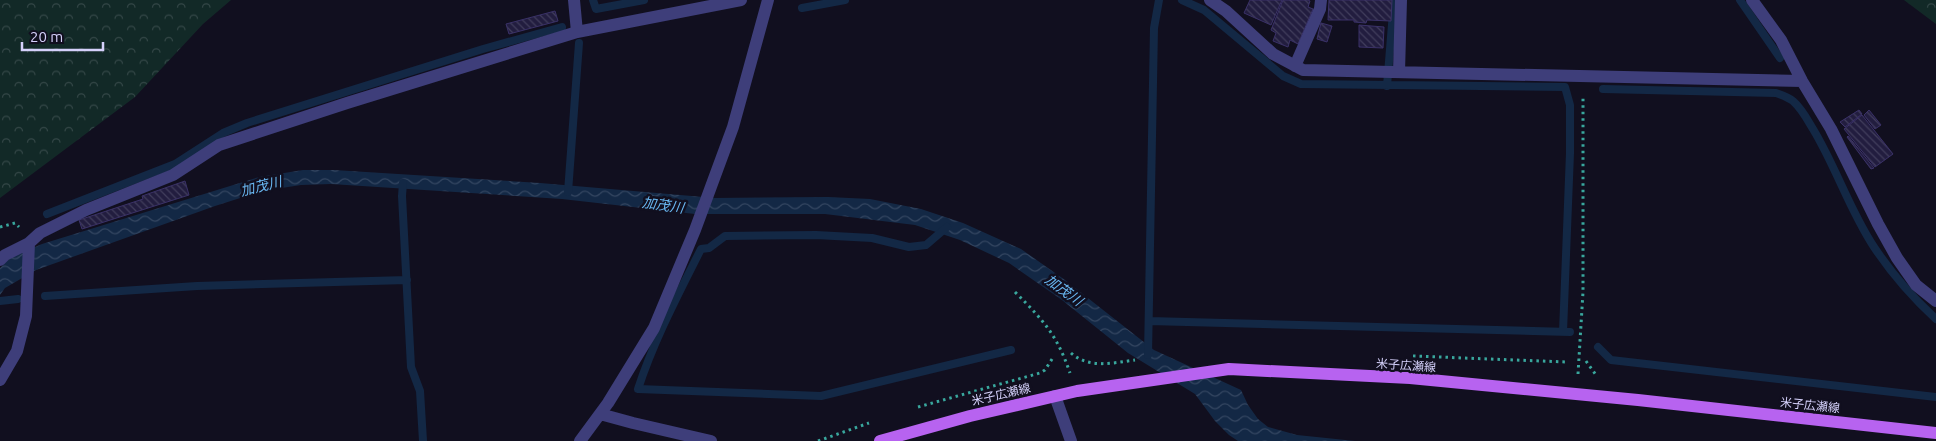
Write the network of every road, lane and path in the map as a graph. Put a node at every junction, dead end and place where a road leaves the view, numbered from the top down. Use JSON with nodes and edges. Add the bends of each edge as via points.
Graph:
{"nodes":[{"id":1,"x":574,"y":0,"type":"edge"},
{"id":2,"x":741,"y":0,"type":"edge"},
{"id":3,"x":768,"y":0,"type":"edge"},
{"id":4,"x":1210,"y":0,"type":"edge"},
{"id":5,"x":1321,"y":0,"type":"edge"},
{"id":6,"x":1401,"y":0,"type":"edge"},
{"id":7,"x":1752,"y":0,"type":"edge"},
{"id":8,"x":577,"y":32,"type":"junction"},
{"id":9,"x":1295,"y":66,"type":"junction"},
{"id":10,"x":1399,"y":72,"type":"junction"},
{"id":11,"x":1583,"y":77,"type":"junction"},
{"id":12,"x":1802,"y":81,"type":"junction"},
{"id":13,"x":29,"y":243,"type":"junction"},
{"id":14,"x":0,"y":260,"type":"edge"},
{"id":15,"x":1016,"y":292,"type":"dead end"},
{"id":16,"x":1936,"y":301,"type":"edge"},
{"id":17,"x":1071,"y":353,"type":"dead end"},
{"id":18,"x":1113,"y":362,"type":"dead end"},
{"id":19,"x":0,"y":380,"type":"edge"},
{"id":20,"x":1077,"y":391,"type":"junction"},
{"id":21,"x":1577,"y":394,"type":"junction"},
{"id":22,"x":1055,"y":396,"type":"junction"},
{"id":23,"x":600,"y":414,"type":"junction"},
{"id":24,"x":1936,"y":433,"type":"edge"},
{"id":25,"x":580,"y":441,"type":"edge"},
{"id":26,"x":711,"y":441,"type":"edge"},
{"id":27,"x":880,"y":441,"type":"edge"},
{"id":28,"x":1072,"y":441,"type":"edge"}],
"edges":[{"from":1,"to":8,"type":"street"},
{"from":2,"to":8,"type":"street"},
{"from":3,"to":23,"type":"street","via":[[733,127],[699,218],[654,328]]},
{"from":4,"to":9,"type":"street","via":[[1273,54]]},
{"from":5,"to":9,"type":"street"},
{"from":6,"to":10,"type":"street"},
{"from":7,"to":12,"type":"street","via":[[1781,40]]},
{"from":8,"to":13,"type":"street","via":[[219,145],[173,175],[86,210],[40,232]]},
{"from":9,"to":10,"type":"street","via":[[1303,70]]},
{"from":10,"to":11,"type":"street"},
{"from":11,"to":12,"type":"street"},
{"from":11,"to":21,"type":"path","via":[[1583,292]]},
{"from":12,"to":16,"type":"street","via":[[1832,129],[1897,258],[1916,285]]},
{"from":13,"to":14,"type":"street","via":[[5,254]]},
{"from":13,"to":19,"type":"street","via":[[26,316],[17,350]]},
{"from":15,"to":20,"type":"path","via":[[1045,322],[1061,348]]},
{"from":17,"to":18,"type":"path","via":[[1089,364]]},
{"from":20,"to":21,"type":"main road","name":"米子広瀬線","via":[[1229,369],[1410,378]]},
{"from":20,"to":22,"type":"main road","name":"米子広瀬線"},
{"from":21,"to":24,"type":"main road","name":"米子広瀬線"},
{"from":22,"to":27,"type":"main road","name":"米子広瀬線"},
{"from":22,"to":28,"type":"street"},
{"from":23,"to":25,"type":"street"},
{"from":23,"to":26,"type":"street"}]}
